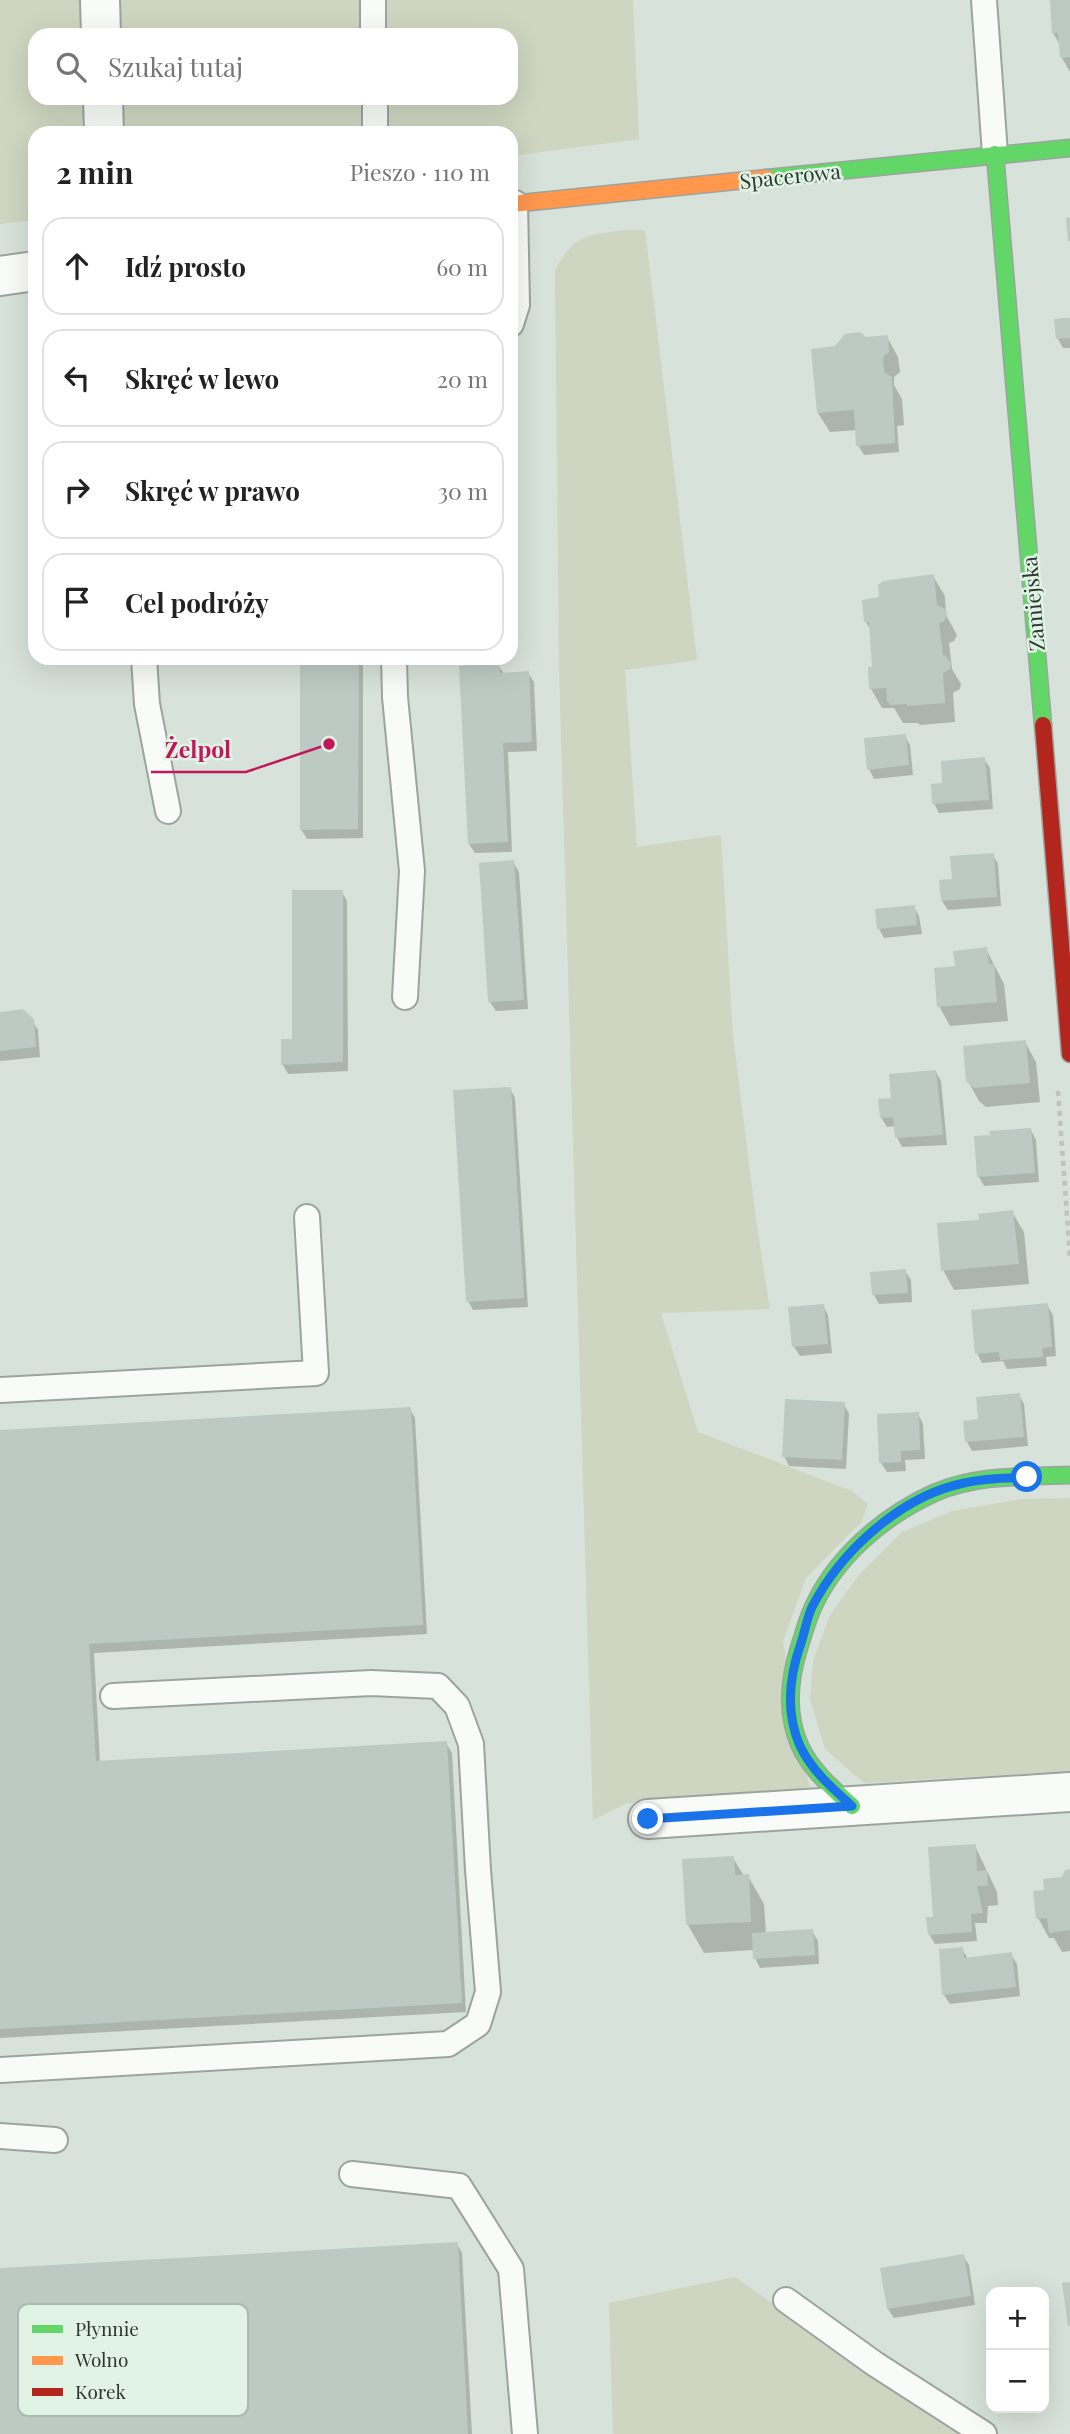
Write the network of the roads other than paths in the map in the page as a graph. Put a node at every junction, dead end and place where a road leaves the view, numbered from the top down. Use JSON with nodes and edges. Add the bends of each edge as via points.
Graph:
{"nodes":[{"id":1,"x":100,"y":0,"type":"edge"},
{"id":2,"x":373,"y":0,"type":"edge"},
{"id":3,"x":984,"y":0,"type":"edge"},
{"id":4,"x":101,"y":28,"type":"edge"},
{"id":5,"x":373,"y":28,"type":"edge"},
{"id":6,"x":103,"y":105,"type":"edge"},
{"id":7,"x":374,"y":105,"type":"edge"},
{"id":8,"x":104,"y":126,"type":"edge"},
{"id":9,"x":375,"y":126,"type":"edge"},
{"id":10,"x":1070,"y":148,"type":"edge"},
{"id":11,"x":995,"y":154,"type":"junction"},
{"id":12,"x":518,"y":202,"type":"edge"},
{"id":13,"x":28,"y":272,"type":"edge"},
{"id":14,"x":0,"y":276,"type":"edge"},
{"id":15,"x":144,"y":665,"type":"edge"},
{"id":16,"x":394,"y":665,"type":"edge"},
{"id":17,"x":168,"y":811,"type":"dead end"},
{"id":18,"x":405,"y":997,"type":"dead end"},
{"id":19,"x":1070,"y":1054,"type":"edge"},
{"id":20,"x":307,"y":1217,"type":"dead end"},
{"id":21,"x":0,"y":1390,"type":"edge"},
{"id":22,"x":1070,"y":1475,"type":"edge"},
{"id":23,"x":113,"y":1696,"type":"dead end"},
{"id":24,"x":1070,"y":1792,"type":"edge"},
{"id":25,"x":852,"y":1806,"type":"junction"},
{"id":26,"x":648,"y":1819,"type":"dead end"},
{"id":27,"x":0,"y":2070,"type":"edge"},
{"id":28,"x":0,"y":2136,"type":"edge"},
{"id":29,"x":55,"y":2140,"type":"dead end"},
{"id":30,"x":352,"y":2174,"type":"dead end"},
{"id":31,"x":786,"y":2300,"type":"dead end"},
{"id":32,"x":525,"y":2434,"type":"edge"},
{"id":33,"x":984,"y":2434,"type":"edge"}],
"edges":[{"from":1,"to":4,"type":"street"},
{"from":2,"to":5,"type":"lane"},
{"from":3,"to":11,"type":"lane"},
{"from":6,"to":8,"type":"street"},
{"from":7,"to":9,"type":"lane"},
{"from":10,"to":11,"type":"street","name":"Spacerowa"},
{"from":11,"to":12,"type":"street","name":"Spacerowa"},
{"from":11,"to":19,"type":"street","name":"Zamiejska"},
{"from":13,"to":14,"type":"street"},
{"from":15,"to":17,"type":"lane","via":[[147,704]]},
{"from":16,"to":18,"type":"lane","via":[[412,871]]},
{"from":20,"to":21,"type":"lane","via":[[316,1373]]},
{"from":22,"to":25,"type":"street","via":[[991,1478],[931,1495],[881,1524],[841,1562],[825,1585],[811,1610],[793,1666],[791,1720],[817,1773]]},
{"from":23,"to":27,"type":"lane","via":[[371,1682],[438,1686],[457,1706],[471,1744],[488,1992],[478,2024],[448,2044]]},
{"from":24,"to":25,"type":"street"},
{"from":25,"to":26,"type":"street"},
{"from":28,"to":29,"type":"lane"},
{"from":30,"to":32,"type":"lane","via":[[459,2186],[511,2269]]},
{"from":31,"to":33,"type":"lane","via":[[874,2364]]}]}
